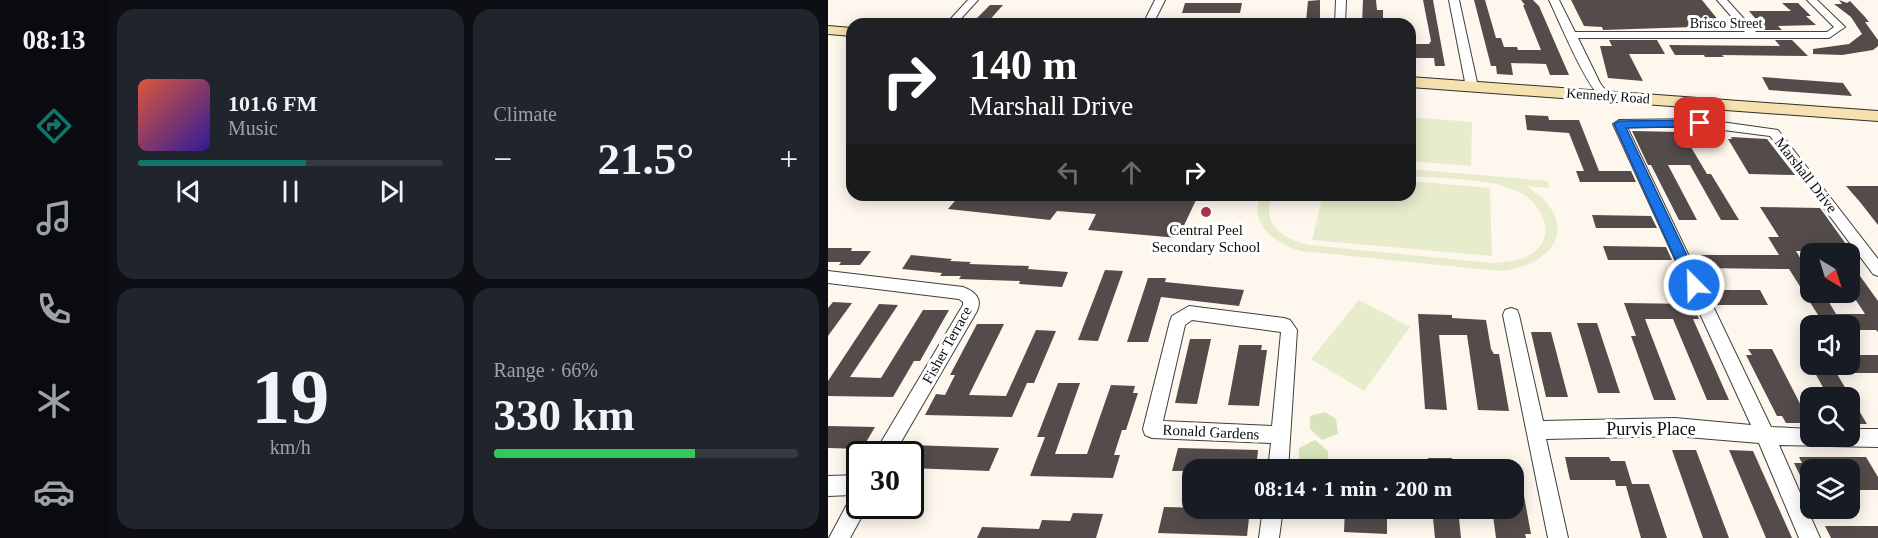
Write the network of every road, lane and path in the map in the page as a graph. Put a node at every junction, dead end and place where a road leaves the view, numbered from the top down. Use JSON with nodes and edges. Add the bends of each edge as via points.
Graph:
{"nodes":[{"id":1,"x":973,"y":0,"type":"edge"},
{"id":2,"x":1160,"y":0,"type":"edge"},
{"id":3,"x":1341,"y":0,"type":"edge"},
{"id":4,"x":1454,"y":0,"type":"edge"},
{"id":5,"x":1554,"y":0,"type":"edge"},
{"id":6,"x":1722,"y":0,"type":"edge"},
{"id":7,"x":1812,"y":0,"type":"edge"},
{"id":8,"x":956,"y":18,"type":"edge"},
{"id":9,"x":1151,"y":18,"type":"edge"},
{"id":10,"x":1340,"y":18,"type":"edge"},
{"id":11,"x":828,"y":30,"type":"edge"},
{"id":12,"x":846,"y":32,"type":"edge"},
{"id":13,"x":1572,"y":35,"type":"junction"},
{"id":14,"x":1754,"y":36,"type":"junction"},
{"id":15,"x":828,"y":40,"type":"edge"},
{"id":16,"x":846,"y":42,"type":"edge"},
{"id":17,"x":1416,"y":82,"type":"edge"},
{"id":18,"x":1472,"y":87,"type":"junction"},
{"id":19,"x":1604,"y":96,"type":"junction"},
{"id":20,"x":1878,"y":116,"type":"edge"},
{"id":21,"x":1878,"y":270,"type":"edge"},
{"id":22,"x":828,"y":277,"type":"edge"},
{"id":23,"x":1511,"y":315,"type":"dead end"},
{"id":24,"x":1536,"y":430,"type":"junction"},
{"id":25,"x":1279,"y":435,"type":"junction"},
{"id":26,"x":1765,"y":435,"type":"junction"},
{"id":27,"x":1878,"y":438,"type":"edge"},
{"id":28,"x":892,"y":441,"type":"edge"},
{"id":29,"x":1278,"y":459,"type":"edge"},
{"id":30,"x":846,"y":485,"type":"edge"},
{"id":31,"x":828,"y":486,"type":"edge"},
{"id":32,"x":850,"y":519,"type":"edge"},
{"id":33,"x":1272,"y":519,"type":"edge"},
{"id":34,"x":839,"y":538,"type":"edge"},
{"id":35,"x":1269,"y":538,"type":"edge"},
{"id":36,"x":1558,"y":538,"type":"edge"},
{"id":37,"x":1810,"y":538,"type":"edge"}],
"edges":[{"from":1,"to":8,"type":"street"},
{"from":2,"to":9,"type":"street"},
{"from":3,"to":10,"type":"street"},
{"from":4,"to":18,"type":"street"},
{"from":5,"to":13,"type":"street"},
{"from":6,"to":14,"type":"street"},
{"from":7,"to":14,"type":"street","name":"Brisco Street","via":[[1840,27],[1829,35]]},
{"from":11,"to":12,"type":"main road"},
{"from":13,"to":14,"type":"street","name":"Brisco Street"},
{"from":13,"to":19,"type":"street"},
{"from":15,"to":16,"type":"main road"},
{"from":17,"to":18,"type":"main road","name":"Kennedy Road"},
{"from":18,"to":19,"type":"main road","name":"Kennedy Road"},
{"from":19,"to":20,"type":"main road","name":"Kennedy Road"},
{"from":21,"to":26,"type":"street","name":"Marshall Drive","via":[[1774,133],[1700,123],[1619,124]]},
{"from":22,"to":28,"type":"street","name":"Fisher Terrace","via":[[963,293],[971,298],[971,306]]},
{"from":23,"to":24,"type":"street"},
{"from":24,"to":26,"type":"street","name":"Purvis Place","via":[[1675,427]]},
{"from":24,"to":36,"type":"street"},
{"from":25,"to":25,"type":"street","name":"Ronald Gardens","via":[[1289,330],[1284,325],[1189,313],[1183,316],[1178,321],[1152,429]]},
{"from":25,"to":29,"type":"street","name":"Ronald Gardens"},
{"from":26,"to":27,"type":"street"},
{"from":26,"to":37,"type":"street","name":"Marshall Drive"},
{"from":30,"to":31,"type":"street"},
{"from":32,"to":34,"type":"street"},
{"from":33,"to":35,"type":"street"}]}
